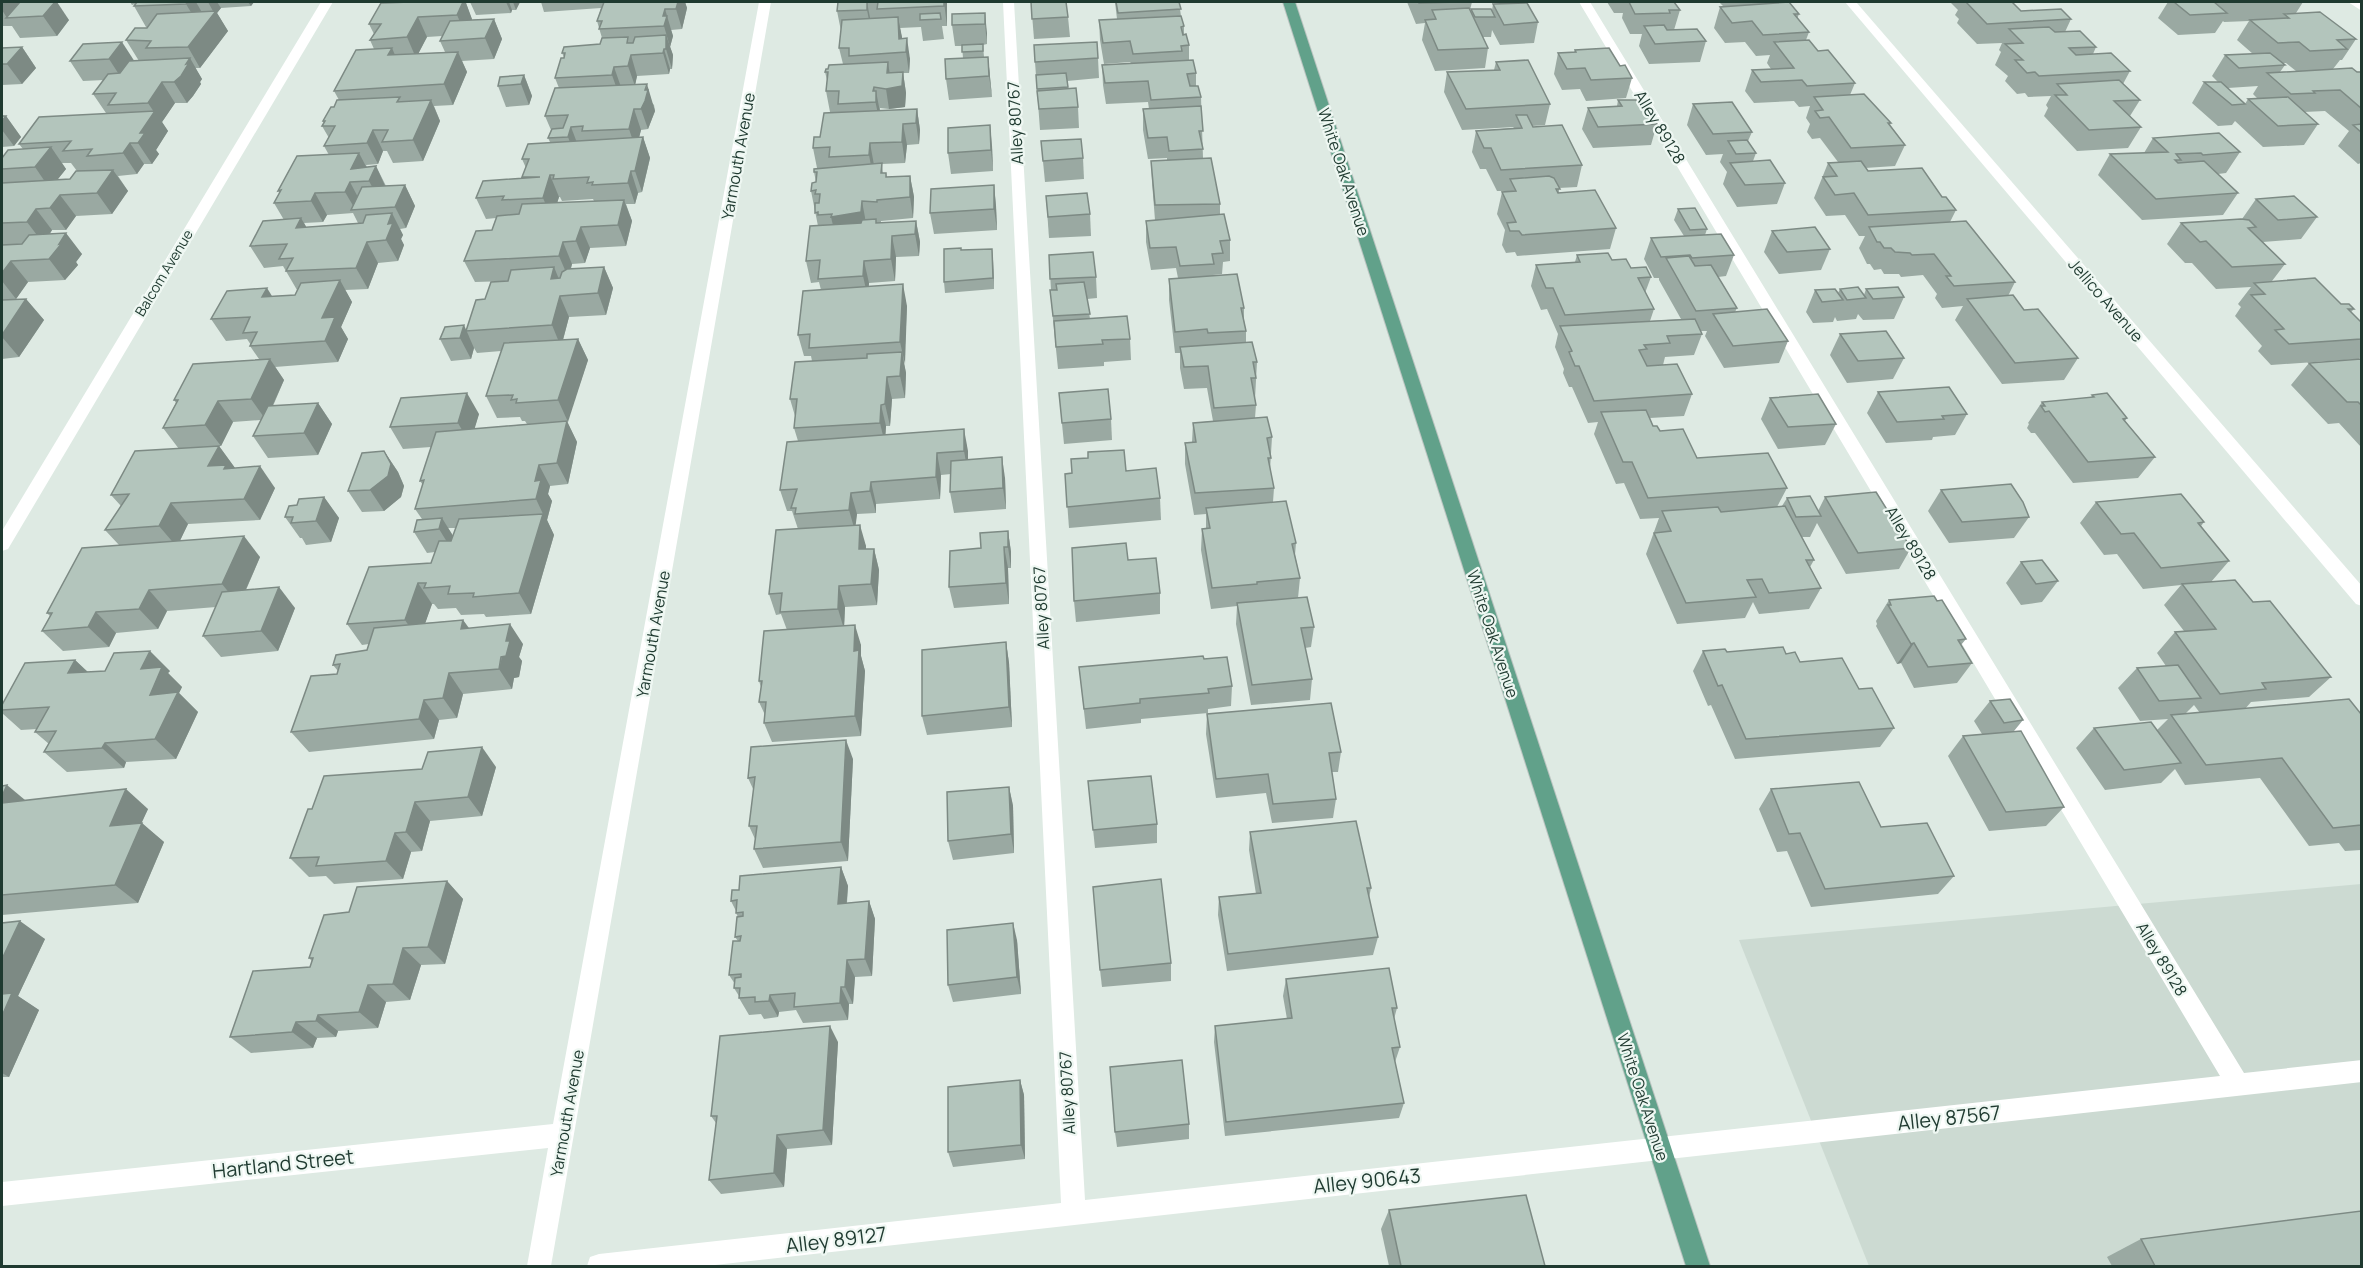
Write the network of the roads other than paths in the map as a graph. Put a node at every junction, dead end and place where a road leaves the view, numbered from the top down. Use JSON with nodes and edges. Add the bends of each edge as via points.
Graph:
{"nodes":[{"id":1,"x":327,"y":2,"type":"edge"},
{"id":2,"x":765,"y":2,"type":"edge"},
{"id":3,"x":1008,"y":2,"type":"edge"},
{"id":4,"x":1289,"y":2,"type":"edge"},
{"id":5,"x":1584,"y":2,"type":"edge"},
{"id":6,"x":1850,"y":2,"type":"edge"},
{"id":7,"x":2353,"y":2,"type":"edge"},
{"id":8,"x":2361,"y":8,"type":"edge"},
{"id":9,"x":2,"y":544,"type":"edge"},
{"id":10,"x":2361,"y":599,"type":"edge"},
{"id":11,"x":2361,"y":1071,"type":"edge"},
{"id":12,"x":2238,"y":1085,"type":"junction"},
{"id":13,"x":564,"y":1135,"type":"junction"},
{"id":14,"x":1660,"y":1149,"type":"junction"},
{"id":15,"x":2,"y":1194,"type":"edge"},
{"id":16,"x":1074,"y":1215,"type":"junction"},
{"id":17,"x":539,"y":1266,"type":"edge"},
{"id":18,"x":599,"y":1266,"type":"edge"},
{"id":19,"x":1698,"y":1266,"type":"edge"}],
"edges":[{"from":1,"to":9,"type":"street","name":"Balcom Avenue"},
{"from":2,"to":13,"type":"street","name":"Yarmouth Avenue"},
{"from":3,"to":16,"type":"street","name":"Alley 80767"},
{"from":4,"to":14,"type":"main road","name":"White Oak Avenue"},
{"from":5,"to":12,"type":"street","name":"Alley 89128"},
{"from":6,"to":10,"type":"street","name":"Jellico Avenue"},
{"from":7,"to":8,"type":"street"},
{"from":11,"to":12,"type":"street","name":"Alley 87567"},
{"from":12,"to":14,"type":"street","name":"Alley 87567"},
{"from":13,"to":15,"type":"street","name":"Hartland Street"},
{"from":13,"to":17,"type":"street","name":"Yarmouth Avenue"},
{"from":14,"to":16,"type":"street","name":"Alley 90643"},
{"from":14,"to":19,"type":"main road","name":"White Oak Avenue"},
{"from":16,"to":18,"type":"street","name":"Alley 89127"}]}
